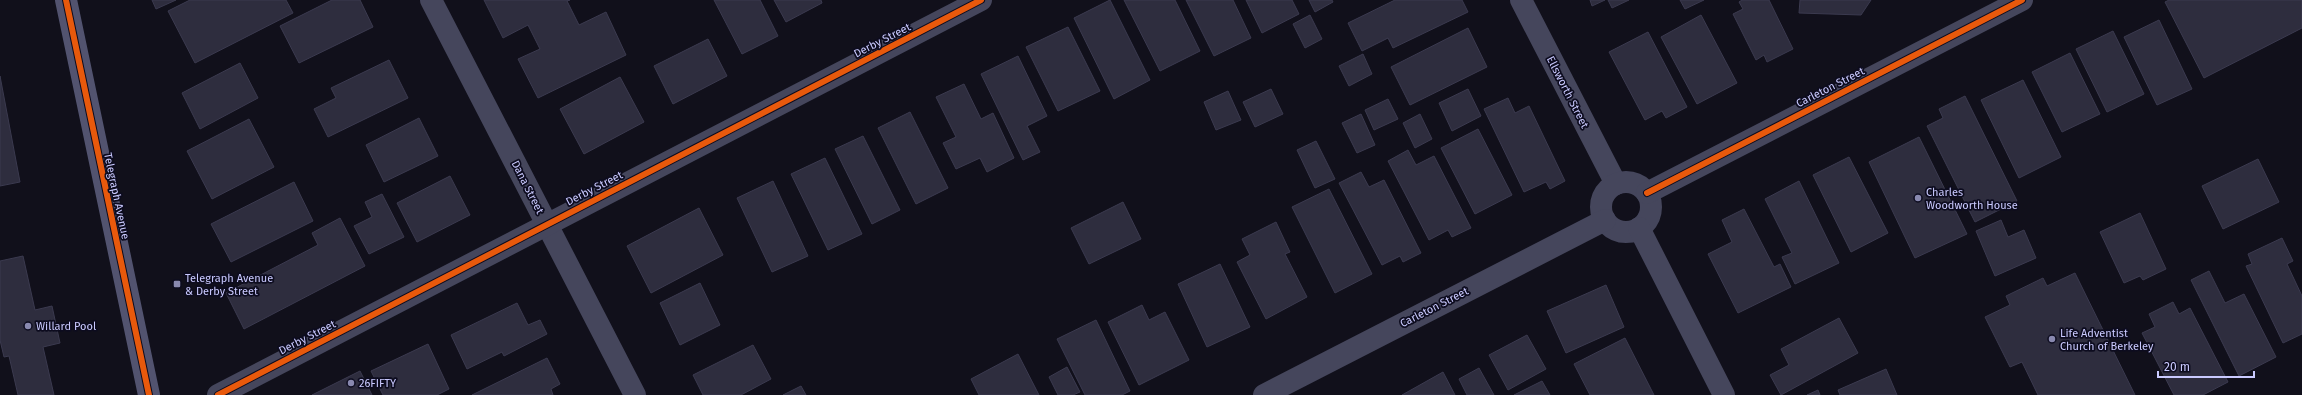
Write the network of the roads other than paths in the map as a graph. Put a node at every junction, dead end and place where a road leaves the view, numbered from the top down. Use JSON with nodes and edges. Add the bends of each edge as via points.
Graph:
{"nodes":[{"id":1,"x":66,"y":0,"type":"edge"},
{"id":2,"x":431,"y":0,"type":"edge"},
{"id":3,"x":981,"y":0,"type":"edge"},
{"id":4,"x":1520,"y":0,"type":"edge"},
{"id":5,"x":2022,"y":0,"type":"edge"},
{"id":6,"x":1616,"y":184,"type":"junction"},
{"id":7,"x":1647,"y":193,"type":"junction"},
{"id":8,"x":1605,"y":220,"type":"junction"},
{"id":9,"x":547,"y":224,"type":"junction"},
{"id":10,"x":1639,"y":228,"type":"junction"},
{"id":11,"x":149,"y":395,"type":"edge"},
{"id":12,"x":218,"y":395,"type":"edge"},
{"id":13,"x":635,"y":395,"type":"edge"},
{"id":14,"x":1264,"y":395,"type":"edge"},
{"id":15,"x":1724,"y":395,"type":"edge"}],
"edges":[{"from":1,"to":11,"type":"main road","name":"Telegraph Avenue"},
{"from":2,"to":9,"type":"street","name":"Dana Street"},
{"from":3,"to":9,"type":"street","name":"Derby Street"},
{"from":4,"to":6,"type":"street","name":"Ellsworth Street"},
{"from":5,"to":7,"type":"street","name":"Carleton Street"},
{"from":6,"to":7,"type":"street","via":[[1630,182]]},
{"from":6,"to":8,"type":"street","via":[[1604,196],[1602,212]]},
{"from":7,"to":10,"type":"street","via":[[1650,200],[1650,216]]},
{"from":8,"to":10,"type":"street","via":[[1610,226],[1624,232]]},
{"from":8,"to":14,"type":"street","name":"Carleton Street"},
{"from":9,"to":12,"type":"street","name":"Derby Street"},
{"from":9,"to":13,"type":"street","name":"Dana Street"},
{"from":10,"to":15,"type":"street"}]}
